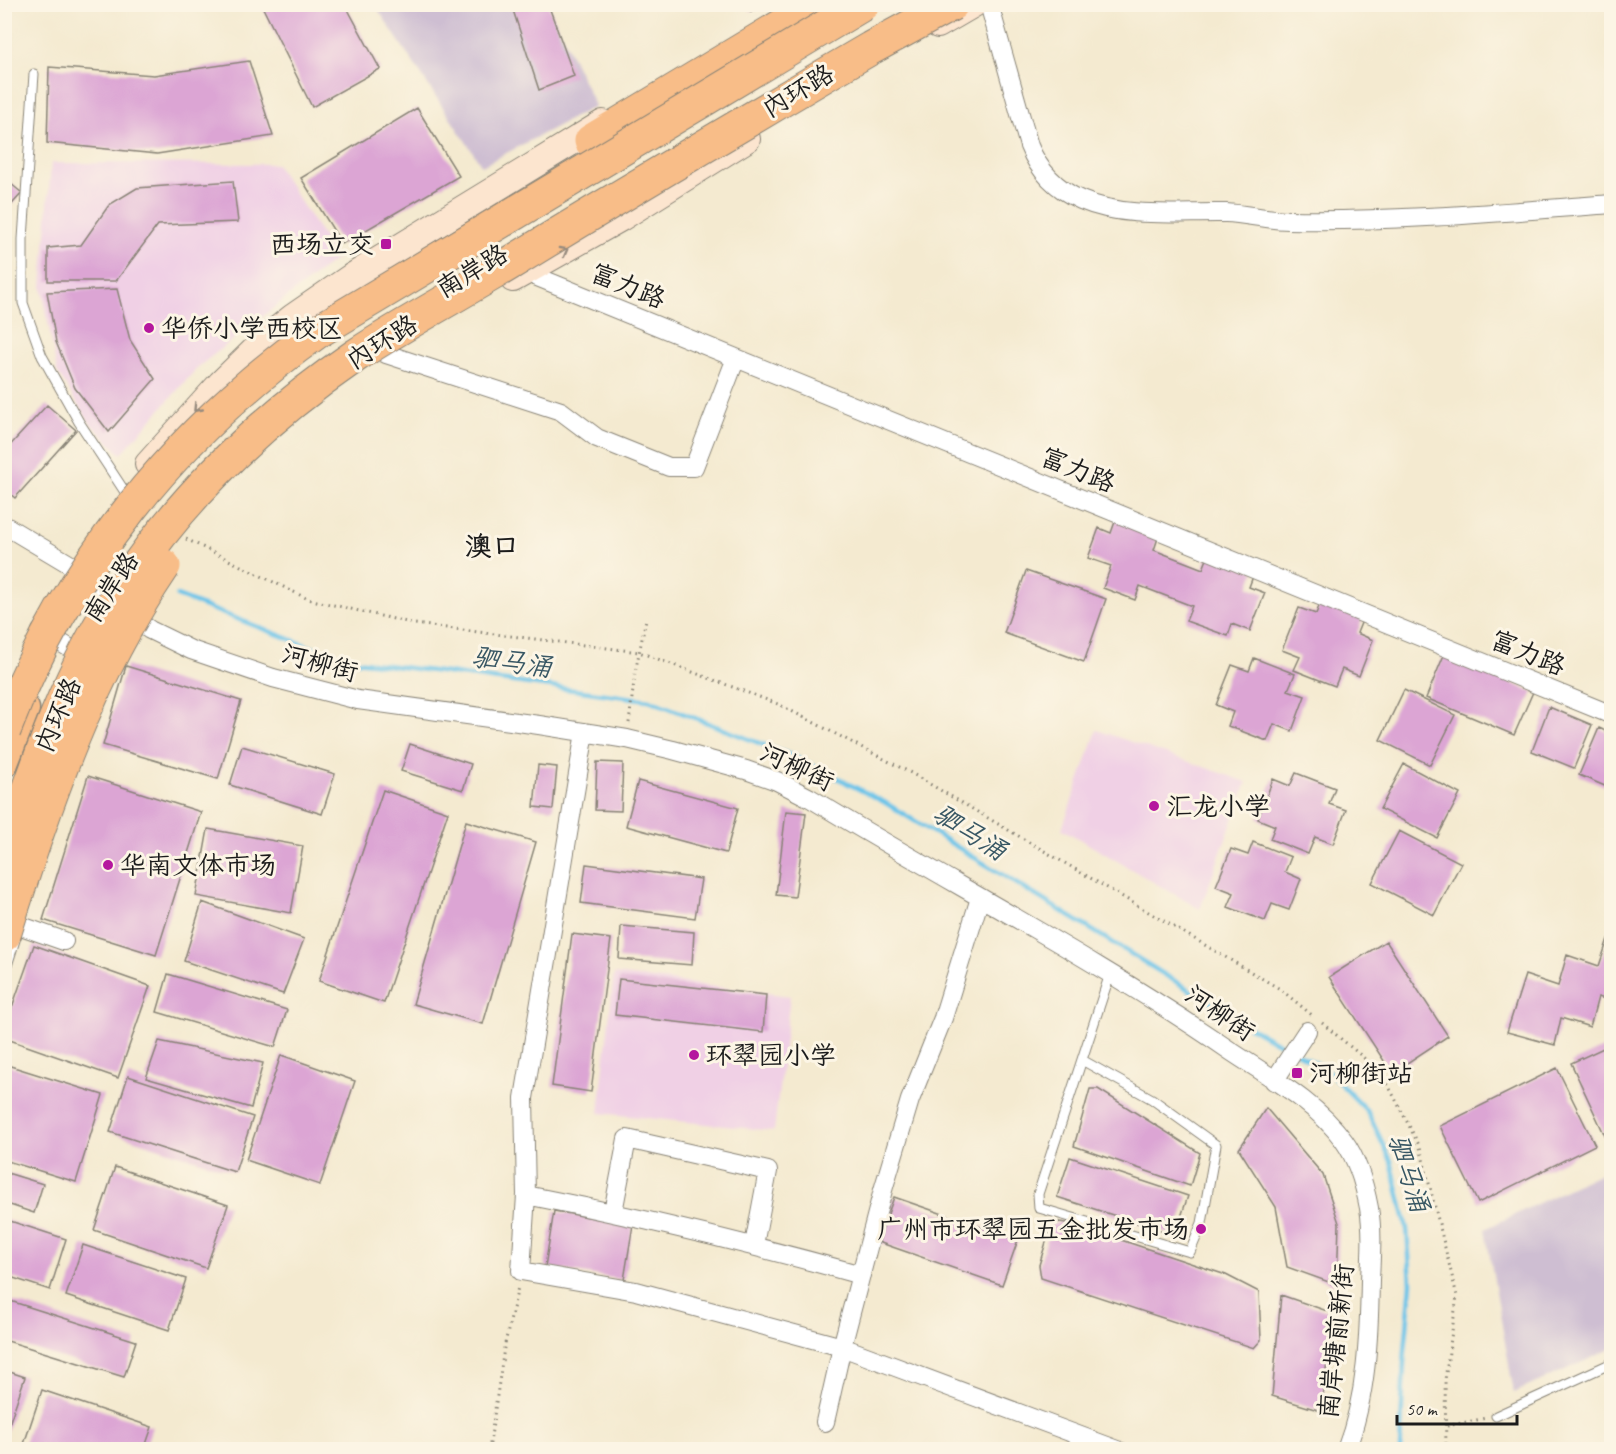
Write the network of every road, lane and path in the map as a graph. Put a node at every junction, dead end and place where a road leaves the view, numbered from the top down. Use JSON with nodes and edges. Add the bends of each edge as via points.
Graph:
{"nodes":[{"id":1,"x":798,"y":4,"type":"edge"},
{"id":2,"x":818,"y":4,"type":"edge"},
{"id":3,"x":842,"y":4,"type":"edge"},
{"id":4,"x":863,"y":4,"type":"edge"},
{"id":5,"x":878,"y":4,"type":"edge"},
{"id":6,"x":930,"y":4,"type":"edge"},
{"id":7,"x":938,"y":4,"type":"edge"},
{"id":8,"x":950,"y":4,"type":"edge"},
{"id":9,"x":974,"y":4,"type":"edge"},
{"id":10,"x":989,"y":4,"type":"edge"},
{"id":11,"x":880,"y":50,"type":"junction"},
{"id":12,"x":830,"y":59,"type":"junction"},
{"id":13,"x":34,"y":74,"type":"dead end"},
{"id":14,"x":812,"y":99,"type":"junction"},
{"id":15,"x":583,"y":160,"type":"junction"},
{"id":16,"x":533,"y":166,"type":"junction"},
{"id":17,"x":556,"y":195,"type":"junction"},
{"id":18,"x":1611,"y":204,"type":"edge"},
{"id":19,"x":444,"y":221,"type":"junction"},
{"id":20,"x":525,"y":272,"type":"junction"},
{"id":21,"x":415,"y":280,"type":"junction"},
{"id":22,"x":379,"y":343,"type":"junction"},
{"id":23,"x":736,"y":358,"type":"junction"},
{"id":24,"x":280,"y":364,"type":"junction"},
{"id":25,"x":222,"y":383,"type":"junction"},
{"id":26,"x":264,"y":426,"type":"junction"},
{"id":27,"x":125,"y":492,"type":"junction"},
{"id":28,"x":4,"y":525,"type":"edge"},
{"id":29,"x":148,"y":533,"type":"junction"},
{"id":30,"x":96,"y":588,"type":"junction"},
{"id":31,"x":646,"y":619,"type":"dead end"},
{"id":32,"x":55,"y":639,"type":"junction"},
{"id":33,"x":4,"y":690,"type":"edge"},
{"id":34,"x":1611,"y":715,"type":"edge"},
{"id":35,"x":4,"y":730,"type":"edge"},
{"id":36,"x":585,"y":732,"type":"junction"},
{"id":37,"x":627,"y":740,"type":"junction"},
{"id":38,"x":4,"y":763,"type":"edge"},
{"id":39,"x":4,"y":823,"type":"edge"},
{"id":40,"x":4,"y":864,"type":"edge"},
{"id":41,"x":4,"y":878,"type":"edge"},
{"id":42,"x":980,"y":898,"type":"junction"},
{"id":43,"x":10,"y":926,"type":"edge"},
{"id":44,"x":64,"y":941,"type":"dead end"},
{"id":45,"x":1110,"y":974,"type":"junction"},
{"id":46,"x":4,"y":975,"type":"edge"},
{"id":47,"x":1307,"y":1030,"type":"dead end"},
{"id":48,"x":1082,"y":1060,"type":"junction"},
{"id":49,"x":1275,"y":1081,"type":"junction"},
{"id":50,"x":526,"y":1195,"type":"junction"},
{"id":51,"x":613,"y":1212,"type":"junction"},
{"id":52,"x":1372,"y":1237,"type":"joint"},
{"id":53,"x":754,"y":1245,"type":"junction"},
{"id":54,"x":521,"y":1271,"type":"junction"},
{"id":55,"x":861,"y":1275,"type":"junction"},
{"id":56,"x":842,"y":1347,"type":"junction"},
{"id":57,"x":1611,"y":1363,"type":"edge"},
{"id":58,"x":1496,"y":1416,"type":"joint"},
{"id":59,"x":825,"y":1422,"type":"dead end"},
{"id":60,"x":1447,"y":1426,"type":"dead end"},
{"id":61,"x":489,"y":1449,"type":"edge"},
{"id":62,"x":1118,"y":1449,"type":"edge"},
{"id":63,"x":1346,"y":1449,"type":"edge"}],
"edges":[{"from":1,"to":16,"type":"main road"},
{"from":2,"to":24,"type":"highway","bridge":true,"via":[[400,259],[328,312]]},
{"from":3,"to":15,"type":"street"},
{"from":4,"to":24,"type":"highway","name":"内环路","bridge":true,"via":[[354,309]]},
{"from":5,"to":17,"type":"main road","name":"南岸路"},
{"from":6,"to":12,"type":"main road","name":"南岸路"},
{"from":7,"to":11,"type":"highway","bridge":true},
{"from":8,"to":11,"type":"highway","name":"内环路","bridge":true},
{"from":9,"to":11,"type":"main road"},
{"from":10,"to":18,"type":"street","via":[[1035,161],[1060,187],[1096,205],[1143,212],[1250,214],[1286,220],[1439,218]]},
{"from":11,"to":14,"type":"main road"},
{"from":11,"to":26,"type":"highway","name":"内环路","bridge":true,"via":[[356,356]]},
{"from":12,"to":14,"type":"main road"},
{"from":12,"to":22,"type":"main road","name":"南岸路","via":[[588,201]]},
{"from":13,"to":27,"type":"lane","via":[[23,239],[23,303],[42,356]]},
{"from":20,"to":14,"type":"main road","one_way":true,"via":[[621,218]]},
{"from":15,"to":16,"type":"street"},
{"from":15,"to":17,"type":"street"},
{"from":16,"to":19,"type":"main road"},
{"from":17,"to":21,"type":"main road","name":"南岸路"},
{"from":19,"to":21,"type":"main road"},
{"from":19,"to":25,"type":"main road","via":[[292,317]]},
{"from":20,"to":22,"type":"main road","via":[[425,328]]},
{"from":20,"to":23,"type":"street","name":"富力路"},
{"from":21,"to":24,"type":"main road","name":"南岸路"},
{"from":22,"to":23,"type":"street","via":[[561,411],[597,438],[669,466],[694,467]]},
{"from":22,"to":29,"type":"main road","name":"南岸路","via":[[290,388],[209,460]]},
{"from":23,"to":34,"type":"street","name":"富力路"},
{"from":24,"to":25,"type":"main road"},
{"from":24,"to":29,"type":"main road","name":"南岸路","via":[[202,441]]},
{"from":24,"to":35,"type":"highway","name":"内环路","bridge":true,"via":[[231,399],[133,505],[105,542],[44,642]]},
{"from":25,"to":27,"type":"main road","one_way":true},
{"from":26,"to":40,"type":"highway","name":"内环路","bridge":true,"via":[[190,499],[128,580],[103,620],[67,689]]},
{"from":26,"to":43,"type":"highway","bridge":true,"via":[[161,570],[104,669],[67,749]]},
{"from":27,"to":30,"type":"main road"},
{"from":28,"to":30,"type":"street","name":"河柳街"},
{"from":29,"to":30,"type":"main road","name":"南岸路"},
{"from":29,"to":30,"type":"main road"},
{"from":30,"to":32,"type":"main road","name":"南岸路"},
{"from":30,"to":36,"type":"street","name":"河柳街","via":[[150,630],[191,650],[316,690],[358,700]]},
{"from":30,"to":41,"type":"main road","via":[[92,654],[63,715]]},
{"from":31,"to":37,"type":"path"},
{"from":32,"to":33,"type":"main road"},
{"from":32,"to":38,"type":"main road","name":"南岸路"},
{"from":32,"to":39,"type":"main road","name":"南岸路","via":[[43,712]]},
{"from":36,"to":37,"type":"street","name":"河柳街"},
{"from":36,"to":50,"type":"street","via":[[524,1098]]},
{"from":37,"to":42,"type":"street","name":"河柳街","via":[[707,758],[777,781]]},
{"from":42,"to":45,"type":"street","name":"河柳街"},
{"from":42,"to":55,"type":"street","via":[[944,1018],[910,1100]]},
{"from":43,"to":44,"type":"street"},
{"from":43,"to":46,"type":"lane"},
{"from":45,"to":48,"type":"lane"},
{"from":45,"to":49,"type":"street","name":"河柳街","via":[[1169,1008]]},
{"from":47,"to":49,"type":"street"},
{"from":48,"to":48,"type":"lane","via":[[1038,1194],[1039,1208],[1190,1252],[1202,1223],[1216,1145],[1152,1099]]},
{"from":49,"to":52,"type":"street","name":"河柳街","via":[[1314,1108],[1345,1142],[1364,1186]]},
{"from":50,"to":51,"type":"street"},
{"from":50,"to":54,"type":"street"},
{"from":51,"to":53,"type":"street"},
{"from":51,"to":53,"type":"street","via":[[627,1139],[768,1171]]},
{"from":52,"to":63,"type":"street","name":"南岸塘前新街","via":[[1362,1395]]},
{"from":53,"to":55,"type":"street"},
{"from":54,"to":56,"type":"street","via":[[636,1291]]},
{"from":54,"to":61,"type":"path","via":[[504,1348]]},
{"from":55,"to":56,"type":"street"},
{"from":56,"to":59,"type":"street"},
{"from":56,"to":62,"type":"street"},
{"from":57,"to":58,"type":"lane"},
{"from":58,"to":60,"type":"path"}]}
